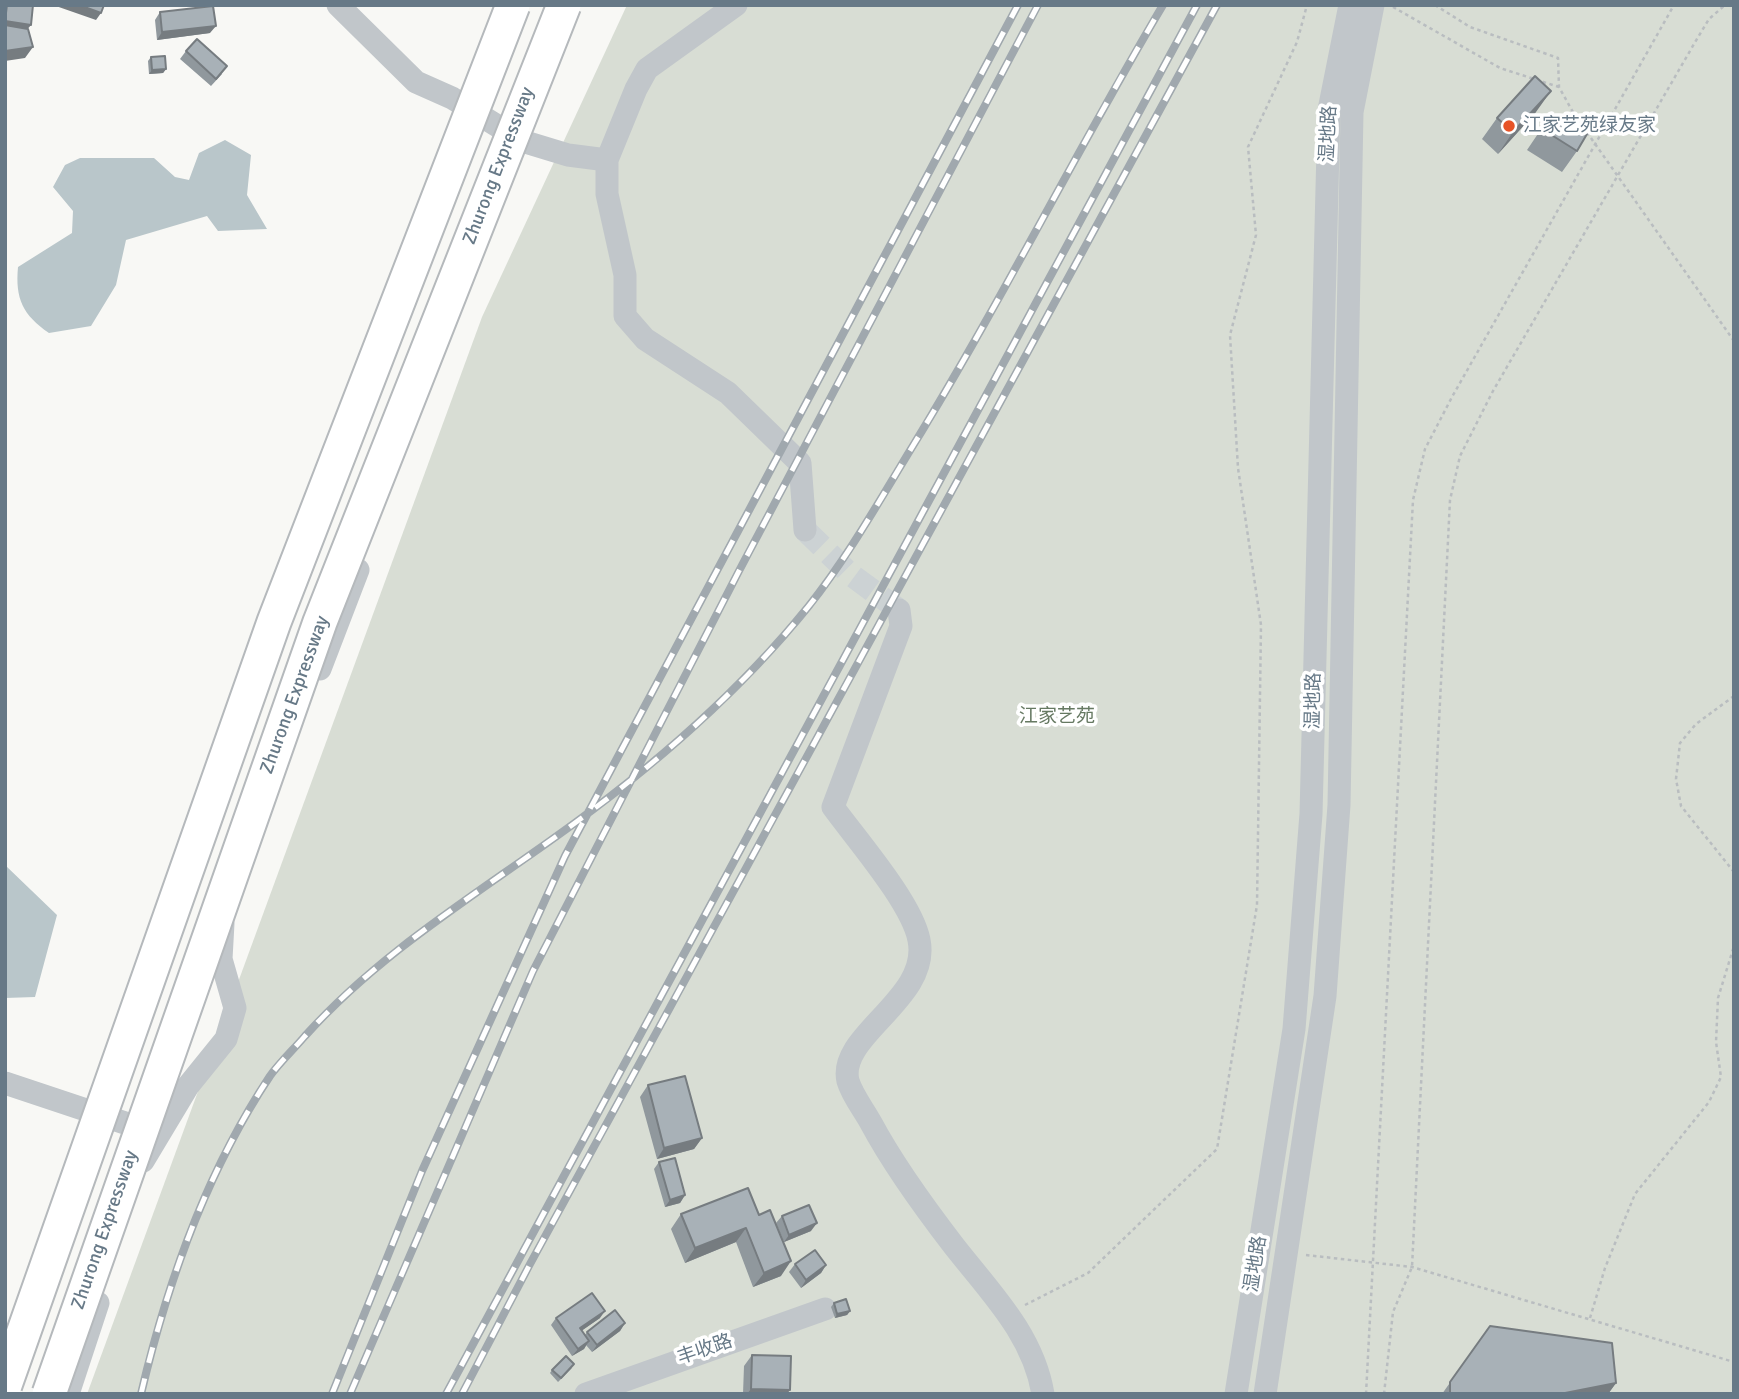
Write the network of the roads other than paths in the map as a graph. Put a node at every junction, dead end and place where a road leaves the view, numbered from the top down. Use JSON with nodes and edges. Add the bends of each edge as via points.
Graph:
{"nodes":[{"id":1,"x":338,"y":5,"type":"edge"},
{"id":2,"x":513,"y":5,"type":"edge"},
{"id":3,"x":564,"y":5,"type":"edge"},
{"id":4,"x":581,"y":5,"type":"edge"},
{"id":5,"x":736,"y":5,"type":"edge"},
{"id":6,"x":1350,"y":5,"type":"edge"},
{"id":7,"x":1373,"y":5,"type":"edge"},
{"id":8,"x":522,"y":141,"type":"junction"},
{"id":9,"x":607,"y":160,"type":"junction"},
{"id":10,"x":805,"y":530,"type":"tunnel mouth"},
{"id":11,"x":899,"y":610,"type":"dead end"},
{"id":12,"x":5,"y":1083,"type":"edge"},
{"id":13,"x":158,"y":1134,"type":"junction"},
{"id":14,"x":825,"y":1309,"type":"dead end"},
{"id":15,"x":5,"y":1385,"type":"edge"},
{"id":16,"x":49,"y":1394,"type":"edge"},
{"id":17,"x":68,"y":1394,"type":"edge"},
{"id":18,"x":586,"y":1394,"type":"edge"},
{"id":19,"x":1043,"y":1394,"type":"edge"},
{"id":20,"x":1236,"y":1394,"type":"edge"},
{"id":21,"x":1265,"y":1394,"type":"edge"}],
"edges":[{"from":1,"to":8,"type":"street","via":[[416,82],[452,98]]},
{"from":2,"to":15,"type":"highway","bridge":true,"via":[[274,622]]},
{"from":3,"to":16,"type":"highway","name":"Zhurong Expressway","bridge":true,"via":[[320,622]]},
{"from":4,"to":8,"type":"street"},
{"from":5,"to":9,"type":"street","via":[[647,69]]},
{"from":6,"to":20,"type":"street","name":"湿地路","via":[[1329,110],[1311,814],[1294,1028]]},
{"from":7,"to":21,"type":"street","name":"湿地路","via":[[1352,112],[1339,805],[1325,996]]},
{"from":8,"to":9,"type":"street","via":[[568,155]]},
{"from":8,"to":13,"type":"street","via":[[221,929],[221,959],[235,1008],[226,1039],[188,1086]]},
{"from":9,"to":10,"type":"street","via":[[607,194],[625,275],[625,316],[645,339],[728,393],[800,463]]},
{"from":11,"to":19,"type":"street","via":[[901,626],[833,807],[907,912],[919,941],[917,975],[850,1056],[848,1080],[888,1154],[1009,1313],[1039,1368]]},
{"from":12,"to":13,"type":"street"},
{"from":13,"to":17,"type":"street","via":[[146,1154]]},
{"from":14,"to":18,"type":"street","name":"丰收路"}]}
